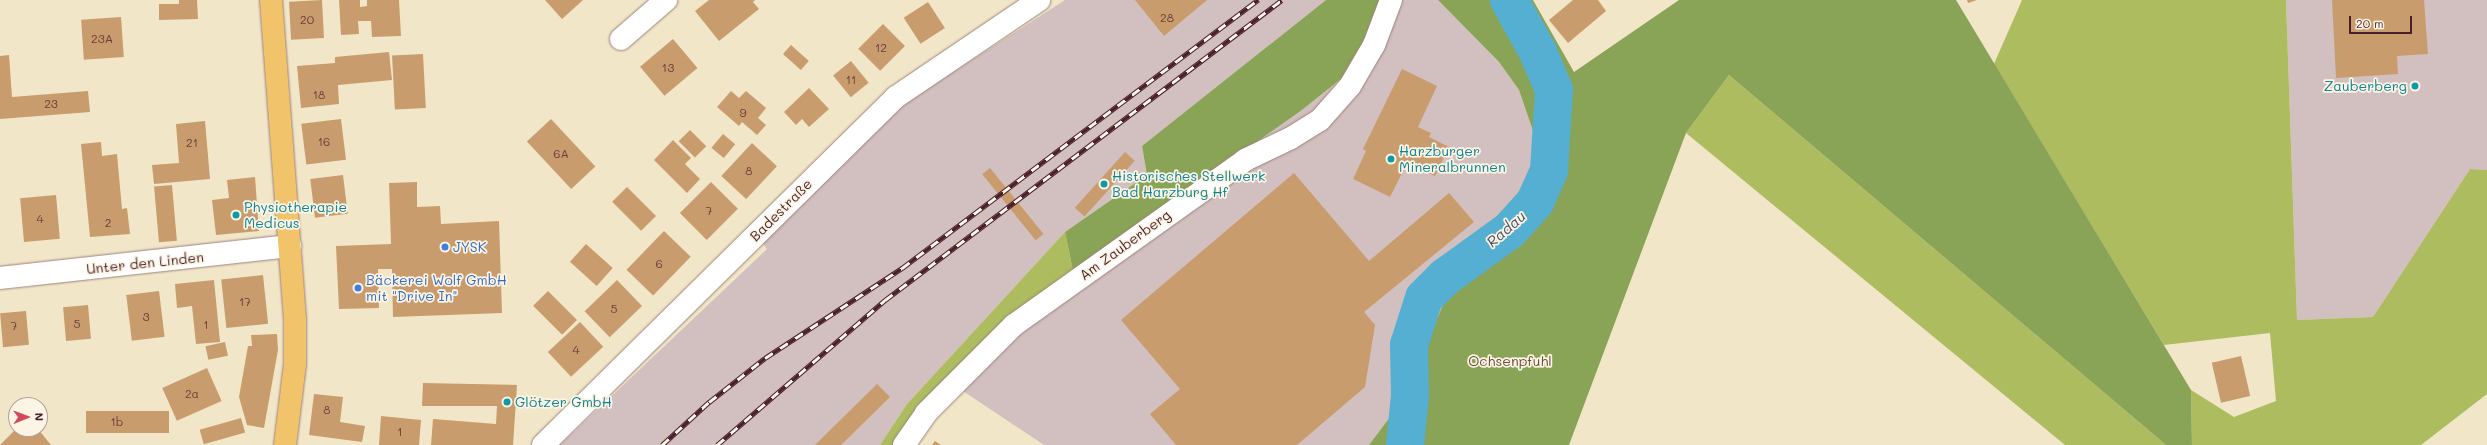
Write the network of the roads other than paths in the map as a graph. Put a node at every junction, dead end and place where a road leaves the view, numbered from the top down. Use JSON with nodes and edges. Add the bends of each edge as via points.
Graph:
{"nodes":[{"id":1,"x":271,"y":0,"type":"edge"},
{"id":2,"x":666,"y":0,"type":"edge"},
{"id":3,"x":1038,"y":0,"type":"edge"},
{"id":4,"x":1391,"y":0,"type":"edge"},
{"id":5,"x":621,"y":39,"type":"dead end"},
{"id":6,"x":290,"y":246,"type":"junction"},
{"id":7,"x":0,"y":278,"type":"edge"},
{"id":8,"x":285,"y":445,"type":"edge"},
{"id":9,"x":543,"y":445,"type":"edge"},
{"id":10,"x":904,"y":445,"type":"edge"}],
"edges":[{"from":1,"to":6,"type":"main road"},
{"from":2,"to":5,"type":"street"},
{"from":3,"to":9,"type":"street","name":"Badestraße","via":[[896,97]]},
{"from":4,"to":10,"type":"street","name":"Am Zauberberg","via":[[1374,45],[1350,86],[1320,120],[1291,138],[1245,160],[1014,325],[926,413]]},
{"from":6,"to":7,"type":"street","name":"Unter den Linden"},
{"from":6,"to":8,"type":"main road","via":[[296,364]]}]}
